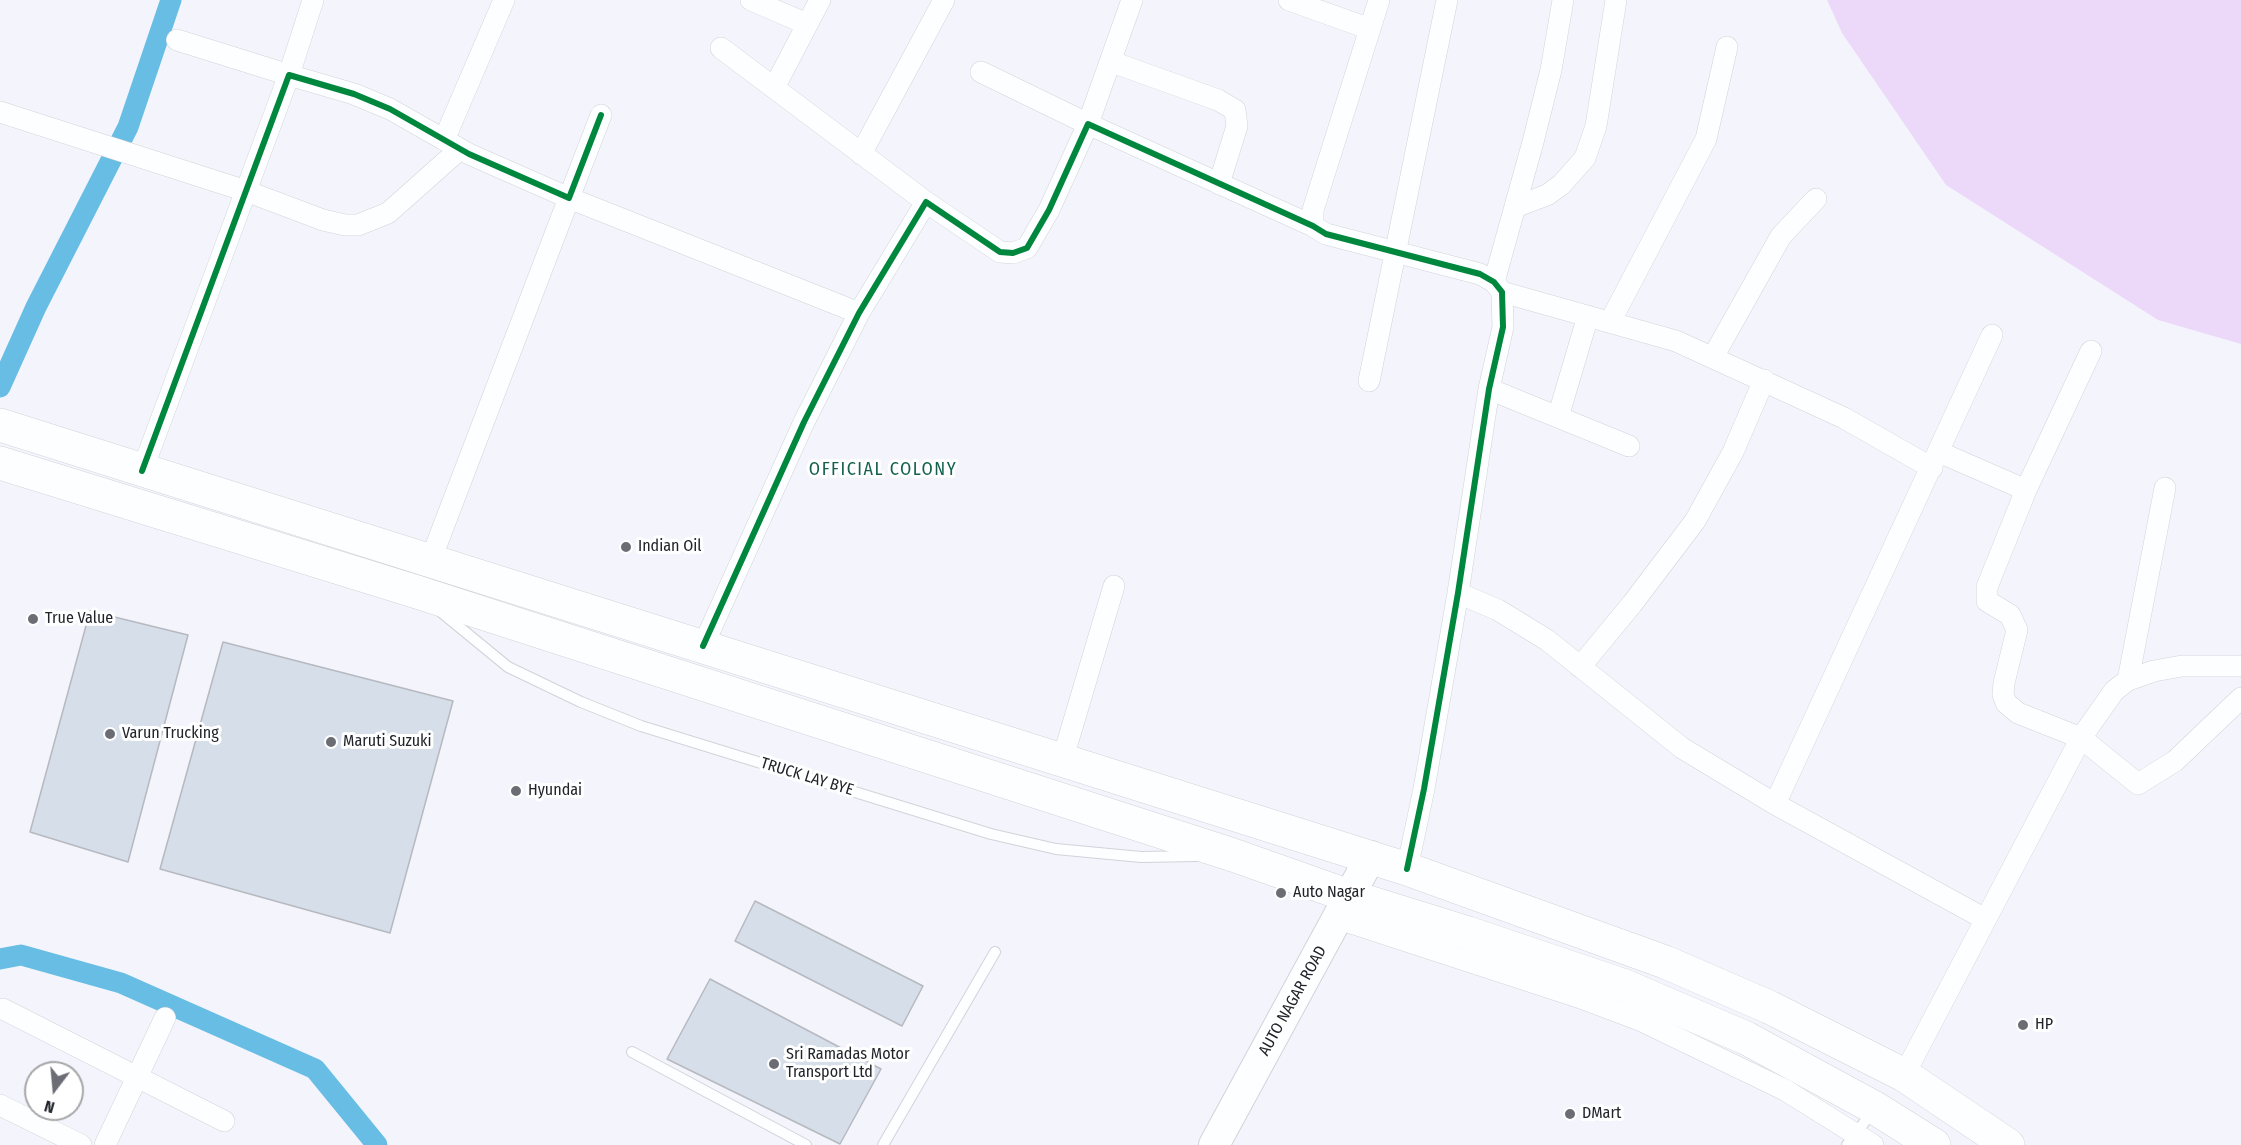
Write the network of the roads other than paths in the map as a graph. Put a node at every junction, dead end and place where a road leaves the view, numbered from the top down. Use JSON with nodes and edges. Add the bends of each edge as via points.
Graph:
{"nodes":[{"id":1,"x":313,"y":0,"type":"edge"},
{"id":2,"x":504,"y":0,"type":"edge"},
{"id":3,"x":751,"y":0,"type":"edge"},
{"id":4,"x":820,"y":0,"type":"edge"},
{"id":5,"x":944,"y":0,"type":"edge"},
{"id":6,"x":1132,"y":0,"type":"edge"},
{"id":7,"x":1289,"y":0,"type":"edge"},
{"id":8,"x":1379,"y":0,"type":"edge"},
{"id":9,"x":1447,"y":0,"type":"edge"},
{"id":10,"x":1563,"y":0,"type":"edge"},
{"id":11,"x":1616,"y":0,"type":"edge"},
{"id":12,"x":807,"y":24,"type":"junction"},
{"id":13,"x":1370,"y":29,"type":"junction"},
{"id":14,"x":177,"y":40,"type":"dead end"},
{"id":15,"x":1727,"y":47,"type":"dead end"},
{"id":16,"x":721,"y":48,"type":"dead end"},
{"id":17,"x":1112,"y":62,"type":"junction"},
{"id":18,"x":981,"y":72,"type":"dead end"},
{"id":19,"x":290,"y":75,"type":"junction"},
{"id":20,"x":774,"y":88,"type":"junction"},
{"id":21,"x":0,"y":112,"type":"edge"},
{"id":22,"x":601,"y":115,"type":"dead end"},
{"id":23,"x":1088,"y":124,"type":"junction"},
{"id":24,"x":452,"y":145,"type":"junction"},
{"id":25,"x":861,"y":154,"type":"junction"},
{"id":26,"x":1219,"y":184,"type":"junction"},
{"id":27,"x":246,"y":191,"type":"junction"},
{"id":28,"x":568,"y":198,"type":"junction"},
{"id":29,"x":1816,"y":200,"type":"dead end"},
{"id":30,"x":926,"y":202,"type":"junction"},
{"id":31,"x":1515,"y":207,"type":"junction"},
{"id":32,"x":1313,"y":226,"type":"junction"},
{"id":33,"x":1393,"y":252,"type":"junction"},
{"id":34,"x":1498,"y":287,"type":"junction"},
{"id":35,"x":859,"y":313,"type":"junction"},
{"id":36,"x":1588,"y":316,"type":"junction"},
{"id":37,"x":1610,"y":322,"type":"junction"},
{"id":38,"x":1992,"y":335,"type":"dead end"},
{"id":39,"x":2091,"y":351,"type":"dead end"},
{"id":40,"x":1713,"y":357,"type":"junction"},
{"id":41,"x":1764,"y":380,"type":"junction"},
{"id":42,"x":1369,"y":381,"type":"dead end"},
{"id":43,"x":1489,"y":389,"type":"junction"},
{"id":44,"x":1558,"y":417,"type":"junction"},
{"id":45,"x":0,"y":425,"type":"edge"},
{"id":46,"x":1629,"y":446,"type":"dead end"},
{"id":47,"x":1936,"y":460,"type":"junction"},
{"id":48,"x":0,"y":464,"type":"edge"},
{"id":49,"x":142,"y":471,"type":"junction"},
{"id":50,"x":2165,"y":488,"type":"dead end"},
{"id":51,"x":2026,"y":490,"type":"junction"},
{"id":52,"x":431,"y":560,"type":"junction"},
{"id":53,"x":1114,"y":586,"type":"dead end"},
{"id":54,"x":417,"y":592,"type":"junction"},
{"id":55,"x":1458,"y":593,"type":"junction"},
{"id":56,"x":703,"y":646,"type":"junction"},
{"id":57,"x":2241,"y":666,"type":"edge"},
{"id":58,"x":1580,"y":667,"type":"junction"},
{"id":59,"x":2128,"y":680,"type":"junction"},
{"id":60,"x":2241,"y":698,"type":"edge"},
{"id":61,"x":2081,"y":738,"type":"junction"},
{"id":62,"x":1062,"y":761,"type":"junction"},
{"id":63,"x":1775,"y":804,"type":"junction"},
{"id":64,"x":1233,"y":855,"type":"junction"},
{"id":65,"x":1371,"y":856,"type":"junction"},
{"id":66,"x":1407,"y":868,"type":"junction"},
{"id":67,"x":1344,"y":907,"type":"junction"},
{"id":68,"x":1985,"y":919,"type":"junction"},
{"id":69,"x":995,"y":952,"type":"dead end"},
{"id":70,"x":3,"y":1009,"type":"dead end"},
{"id":71,"x":165,"y":1018,"type":"dead end"},
{"id":72,"x":632,"y":1052,"type":"dead end"},
{"id":73,"x":1905,"y":1075,"type":"junction"},
{"id":74,"x":138,"y":1076,"type":"junction"},
{"id":75,"x":0,"y":1105,"type":"edge"},
{"id":76,"x":1875,"y":1108,"type":"junction"},
{"id":77,"x":225,"y":1121,"type":"dead end"},
{"id":78,"x":1858,"y":1141,"type":"edge"},
{"id":79,"x":81,"y":1145,"type":"edge"},
{"id":80,"x":105,"y":1145,"type":"edge"},
{"id":81,"x":806,"y":1145,"type":"edge"},
{"id":82,"x":884,"y":1145,"type":"edge"},
{"id":83,"x":1214,"y":1145,"type":"edge"},
{"id":84,"x":1934,"y":1145,"type":"edge"},
{"id":85,"x":2008,"y":1145,"type":"edge"}],
"edges":[{"from":1,"to":19,"type":"street"},
{"from":2,"to":24,"type":"street"},
{"from":3,"to":12,"type":"street"},
{"from":4,"to":12,"type":"street"},
{"from":5,"to":25,"type":"street"},
{"from":6,"to":17,"type":"street"},
{"from":7,"to":13,"type":"street"},
{"from":8,"to":13,"type":"street"},
{"from":9,"to":33,"type":"street"},
{"from":10,"to":31,"type":"street","via":[[1551,70]]},
{"from":11,"to":31,"type":"street","via":[[1596,126],[1585,158],[1562,185]]},
{"from":12,"to":20,"type":"street"},
{"from":13,"to":32,"type":"street","via":[[1313,210]]},
{"from":14,"to":19,"type":"street"},
{"from":15,"to":37,"type":"street","via":[[1706,139]]},
{"from":16,"to":20,"type":"street"},
{"from":17,"to":23,"type":"street"},
{"from":17,"to":26,"type":"street","via":[[1218,100],[1234,110],[1238,126]]},
{"from":18,"to":23,"type":"street"},
{"from":19,"to":24,"type":"street","via":[[390,109]]},
{"from":19,"to":27,"type":"street"},
{"from":20,"to":25,"type":"street"},
{"from":21,"to":27,"type":"street"},
{"from":22,"to":28,"type":"street"},
{"from":23,"to":26,"type":"street"},
{"from":23,"to":30,"type":"street","via":[[1027,248],[1000,252]]},
{"from":24,"to":27,"type":"street","via":[[388,213],[358,225],[323,220]]},
{"from":24,"to":28,"type":"street"},
{"from":25,"to":30,"type":"street"},
{"from":26,"to":32,"type":"street"},
{"from":27,"to":49,"type":"street"},
{"from":28,"to":35,"type":"street"},
{"from":28,"to":52,"type":"street"},
{"from":29,"to":40,"type":"street","via":[[1781,236]]},
{"from":30,"to":35,"type":"street"},
{"from":31,"to":34,"type":"street"},
{"from":32,"to":33,"type":"street","via":[[1326,234]]},
{"from":33,"to":34,"type":"street","via":[[1480,274]]},
{"from":33,"to":42,"type":"street"},
{"from":34,"to":36,"type":"street"},
{"from":34,"to":43,"type":"street","via":[[1503,327]]},
{"from":35,"to":56,"type":"street","via":[[804,422]]},
{"from":36,"to":37,"type":"street"},
{"from":36,"to":44,"type":"street"},
{"from":37,"to":40,"type":"street","via":[[1676,341]]},
{"from":38,"to":47,"type":"street"},
{"from":39,"to":51,"type":"street"},
{"from":40,"to":41,"type":"street"},
{"from":41,"to":47,"type":"street"},
{"from":41,"to":58,"type":"street","via":[[1733,452],[1695,520]]},
{"from":43,"to":44,"type":"street"},
{"from":43,"to":55,"type":"street"},
{"from":44,"to":46,"type":"street"},
{"from":45,"to":49,"type":"main road"},
{"from":47,"to":51,"type":"street"},
{"from":47,"to":63,"type":"street"},
{"from":48,"to":54,"type":"main road"},
{"from":49,"to":52,"type":"main road"},
{"from":50,"to":59,"type":"street"},
{"from":51,"to":61,"type":"street","via":[[1986,594],[1991,606],[2010,615],[2017,630],[2003,694],[2006,703],[2018,713]]},
{"from":52,"to":56,"type":"main road"},
{"from":53,"to":62,"type":"street"},
{"from":54,"to":64,"type":"main road"},
{"from":54,"to":64,"type":"lane","name":"TRUCK LAY BYE","via":[[508,667],[640,726],[991,834],[1056,849],[1141,857]]},
{"from":55,"to":58,"type":"street","via":[[1524,624]]},
{"from":55,"to":66,"type":"street"},
{"from":56,"to":62,"type":"main road"},
{"from":57,"to":59,"type":"street","via":[[2182,666]]},
{"from":58,"to":63,"type":"street","via":[[1682,748]]},
{"from":59,"to":61,"type":"street","via":[[2103,704]]},
{"from":60,"to":61,"type":"street","via":[[2175,761],[2138,784]]},
{"from":61,"to":68,"type":"street"},
{"from":62,"to":65,"type":"main road"},
{"from":63,"to":68,"type":"street"},
{"from":64,"to":67,"type":"main road"},
{"from":65,"to":66,"type":"main road"},
{"from":65,"to":67,"type":"street","name":"AUTO NAGAR ROAD"},
{"from":66,"to":73,"type":"main road","via":[[1665,962],[1769,1007]]},
{"from":67,"to":76,"type":"main road","via":[[1468,933],[1624,986],[1746,1038]]},
{"from":67,"to":78,"type":"street","via":[[1642,1021],[1785,1090]]},
{"from":67,"to":83,"type":"street","name":"AUTO NAGAR ROAD"},
{"from":68,"to":73,"type":"street"},
{"from":69,"to":82,"type":"lane"},
{"from":70,"to":74,"type":"street"},
{"from":71,"to":74,"type":"street"},
{"from":72,"to":81,"type":"lane"},
{"from":73,"to":85,"type":"main road"},
{"from":74,"to":77,"type":"street"},
{"from":74,"to":80,"type":"street"},
{"from":75,"to":79,"type":"street"},
{"from":76,"to":78,"type":"lane"},
{"from":76,"to":84,"type":"main road"}]}
